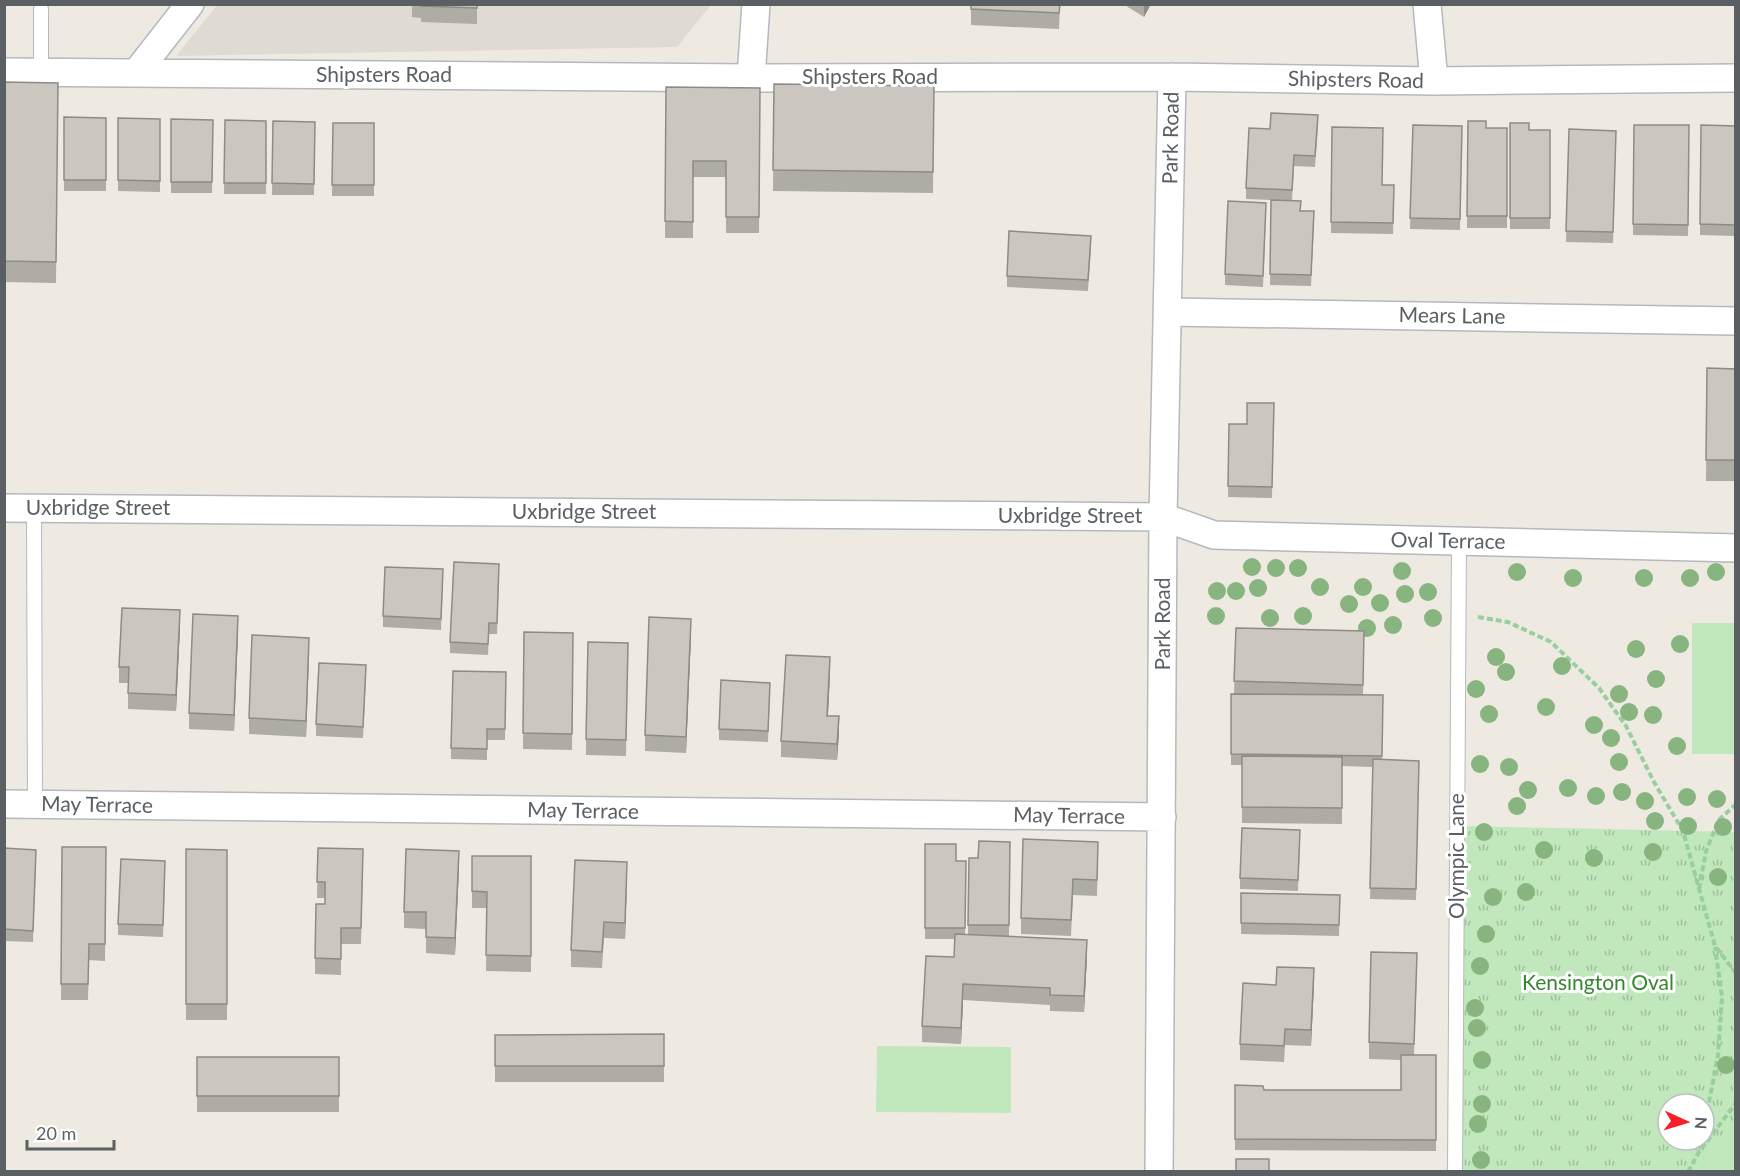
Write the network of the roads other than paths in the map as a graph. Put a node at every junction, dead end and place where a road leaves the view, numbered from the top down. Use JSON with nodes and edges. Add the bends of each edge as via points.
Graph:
{"nodes":[{"id":1,"x":190,"y":4,"type":"edge"},
{"id":2,"x":756,"y":4,"type":"edge"},
{"id":3,"x":1427,"y":4,"type":"edge"},
{"id":4,"x":41,"y":9,"type":"dead end"},
{"id":5,"x":4,"y":72,"type":"edge"},
{"id":6,"x":41,"y":72,"type":"junction"},
{"id":7,"x":135,"y":73,"type":"junction"},
{"id":8,"x":1172,"y":77,"type":"junction"},
{"id":9,"x":751,"y":78,"type":"junction"},
{"id":10,"x":1736,"y":78,"type":"edge"},
{"id":11,"x":1434,"y":81,"type":"junction"},
{"id":12,"x":1169,"y":312,"type":"junction"},
{"id":13,"x":1736,"y":321,"type":"edge"},
{"id":14,"x":4,"y":508,"type":"edge"},
{"id":15,"x":34,"y":508,"type":"junction"},
{"id":16,"x":1163,"y":517,"type":"junction"},
{"id":17,"x":1459,"y":541,"type":"junction"},
{"id":18,"x":1736,"y":548,"type":"edge"},
{"id":19,"x":4,"y":804,"type":"edge"},
{"id":20,"x":35,"y":805,"type":"junction"},
{"id":21,"x":1162,"y":817,"type":"junction"},
{"id":22,"x":1159,"y":1172,"type":"edge"},
{"id":23,"x":1455,"y":1172,"type":"edge"}],
"edges":[{"from":1,"to":7,"type":"street"},
{"from":2,"to":9,"type":"street"},
{"from":3,"to":11,"type":"street"},
{"from":4,"to":6,"type":"lane"},
{"from":5,"to":6,"type":"street","name":"Shipsters Road"},
{"from":6,"to":7,"type":"street","name":"Shipsters Road"},
{"from":7,"to":9,"type":"street","name":"Shipsters Road"},
{"from":8,"to":9,"type":"street","name":"Shipsters Road"},
{"from":8,"to":11,"type":"street","name":"Shipsters Road"},
{"from":8,"to":12,"type":"street","name":"Park Road"},
{"from":10,"to":11,"type":"street","name":"Shipsters Road"},
{"from":12,"to":13,"type":"street","name":"Mears Lane"},
{"from":12,"to":16,"type":"street","name":"Park Road"},
{"from":14,"to":15,"type":"street","name":"Uxbridge Street"},
{"from":15,"to":16,"type":"street","name":"Uxbridge Street"},
{"from":15,"to":20,"type":"lane"},
{"from":16,"to":17,"type":"street","name":"Oval Terrace","via":[[1214,535]]},
{"from":16,"to":21,"type":"street","name":"Park Road"},
{"from":17,"to":18,"type":"street","name":"Oval Terrace"},
{"from":17,"to":23,"type":"lane","name":"Olympic Lane"},
{"from":19,"to":20,"type":"street","name":"May Terrace"},
{"from":20,"to":21,"type":"street","name":"May Terrace"},
{"from":21,"to":22,"type":"street","name":"Park Road"}]}
